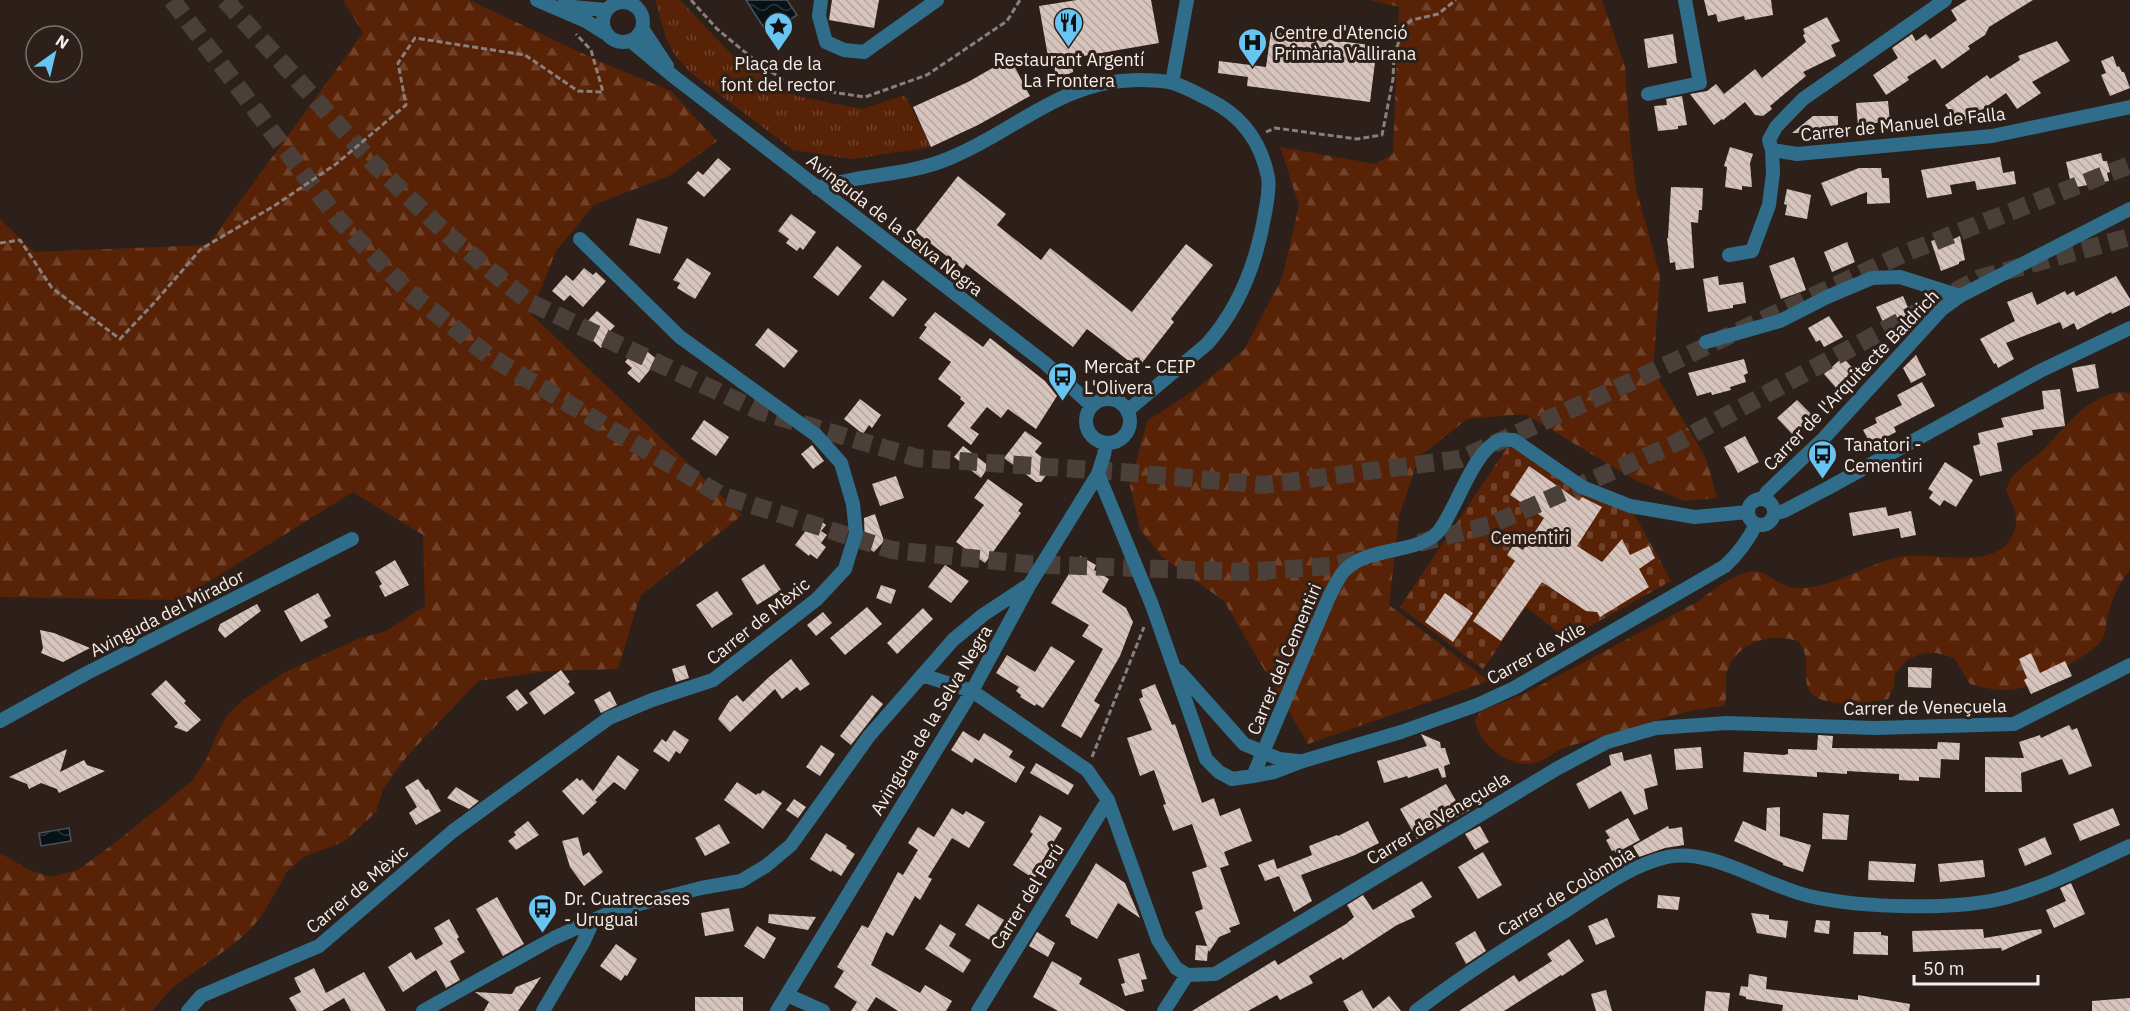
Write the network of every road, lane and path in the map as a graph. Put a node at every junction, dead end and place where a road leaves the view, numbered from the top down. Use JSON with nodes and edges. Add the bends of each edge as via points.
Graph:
{"nodes":[{"id":1,"x":537,"y":0,"type":"edge"},
{"id":2,"x":821,"y":0,"type":"edge"},
{"id":3,"x":937,"y":0,"type":"edge"},
{"id":4,"x":1187,"y":0,"type":"edge"},
{"id":5,"x":1456,"y":0,"type":"edge"},
{"id":6,"x":1685,"y":0,"type":"edge"},
{"id":7,"x":1946,"y":0,"type":"edge"},
{"id":8,"x":614,"y":4,"type":"edge"},
{"id":9,"x":636,"y":4,"type":"edge"},
{"id":10,"x":554,"y":6,"type":"junction"},
{"id":11,"x":570,"y":27,"type":"dead end"},
{"id":12,"x":642,"y":28,"type":"junction"},
{"id":13,"x":605,"y":33,"type":"junction"},
{"id":14,"x":631,"y":41,"type":"junction"},
{"id":15,"x":673,"y":76,"type":"junction"},
{"id":16,"x":1172,"y":83,"type":"junction"},
{"id":17,"x":1648,"y":94,"type":"dead end"},
{"id":18,"x":2130,"y":107,"type":"edge"},
{"id":19,"x":1254,"y":137,"type":"junction"},
{"id":20,"x":1772,"y":150,"type":"junction"},
{"id":21,"x":817,"y":188,"type":"junction"},
{"id":22,"x":2130,"y":209,"type":"edge"},
{"id":23,"x":580,"y":239,"type":"dead end"},
{"id":24,"x":0,"y":243,"type":"edge"},
{"id":25,"x":1729,"y":255,"type":"dead end"},
{"id":26,"x":1960,"y":296,"type":"junction"},
{"id":27,"x":2130,"y":328,"type":"edge"},
{"id":28,"x":1706,"y":342,"type":"dead end"},
{"id":29,"x":1092,"y":406,"type":"junction"},
{"id":30,"x":1127,"y":411,"type":"junction"},
{"id":31,"x":1106,"y":443,"type":"junction"},
{"id":32,"x":1098,"y":474,"type":"junction"},
{"id":33,"x":1763,"y":499,"type":"junction"},
{"id":34,"x":1748,"y":512,"type":"junction"},
{"id":35,"x":1774,"y":513,"type":"junction"},
{"id":36,"x":1756,"y":524,"type":"junction"},
{"id":37,"x":352,"y":539,"type":"dead end"},
{"id":38,"x":1030,"y":584,"type":"junction"},
{"id":39,"x":1152,"y":605,"type":"junction"},
{"id":40,"x":1174,"y":664,"type":"junction"},
{"id":41,"x":2130,"y":665,"type":"edge"},
{"id":42,"x":922,"y":675,"type":"junction"},
{"id":43,"x":972,"y":691,"type":"junction"},
{"id":44,"x":0,"y":721,"type":"edge"},
{"id":45,"x":1264,"y":753,"type":"junction"},
{"id":46,"x":1302,"y":761,"type":"junction"},
{"id":47,"x":1087,"y":770,"type":"junction"},
{"id":48,"x":1253,"y":776,"type":"junction"},
{"id":49,"x":1108,"y":800,"type":"junction"},
{"id":50,"x":2130,"y":846,"type":"edge"},
{"id":51,"x":593,"y":921,"type":"junction"},
{"id":52,"x":1186,"y":975,"type":"junction"},
{"id":53,"x":787,"y":994,"type":"junction"},
{"id":54,"x":188,"y":1011,"type":"edge"},
{"id":55,"x":423,"y":1011,"type":"edge"},
{"id":56,"x":543,"y":1011,"type":"edge"},
{"id":57,"x":777,"y":1011,"type":"edge"},
{"id":58,"x":823,"y":1011,"type":"edge"},
{"id":59,"x":978,"y":1011,"type":"edge"},
{"id":60,"x":1164,"y":1011,"type":"edge"},
{"id":61,"x":1416,"y":1011,"type":"edge"}],
"edges":[{"from":1,"to":10,"type":"street"},
{"from":2,"to":3,"type":"street","via":[[819,16],[826,42],[844,50],[864,52]]},
{"from":4,"to":16,"type":"street"},
{"from":5,"to":19,"type":"path","via":[[1438,14],[1404,26],[1394,56],[1382,135],[1357,139],[1275,128]]},
{"from":6,"to":17,"type":"street","via":[[1700,83]]},
{"from":7,"to":20,"type":"street","name":"Carrer de Manuel de Falla","via":[[1803,99],[1768,140]]},
{"from":8,"to":9,"type":"street","name":"Avinguda de la Selva Negra"},
{"from":8,"to":10,"type":"street","name":"Avinguda de la Selva Negra"},
{"from":8,"to":13,"type":"street","via":[[602,22]]},
{"from":9,"to":12,"type":"street","name":"Avinguda de la Selva Negra","via":[[643,19]]},
{"from":10,"to":13,"type":"street","name":"Avinguda de la Selva Negra"},
{"from":11,"to":24,"type":"path","via":[[591,50],[603,92],[578,91],[525,56],[415,38],[398,63],[406,105],[336,164],[201,249],[120,339],[52,288],[20,240]]},
{"from":12,"to":14,"type":"street"},
{"from":12,"to":15,"type":"street","name":"Avinguda de la Selva Negra"},
{"from":13,"to":14,"type":"street","name":"Avinguda de la Selva Negra","via":[[618,42]]},
{"from":14,"to":15,"type":"street","name":"Avinguda de la Selva Negra"},
{"from":15,"to":21,"type":"street","name":"Avinguda de la Selva Negra"},
{"from":16,"to":19,"type":"street","via":[[1214,102]]},
{"from":16,"to":21,"type":"street","via":[[1152,80],[1096,84],[1057,99],[930,166]]},
{"from":18,"to":20,"type":"street","name":"Carrer de Manuel de Falla","via":[[1992,136],[1797,154]]},
{"from":19,"to":30,"type":"street","via":[[1269,180],[1255,254],[1240,297],[1207,344]]},
{"from":20,"to":25,"type":"street","via":[[1769,205],[1752,251]]},
{"from":21,"to":29,"type":"street","name":"Avinguda de la Selva Negra","via":[[1045,363]]},
{"from":22,"to":26,"type":"street","name":"Carrer de l'Arquitecte Baldrich"},
{"from":23,"to":54,"type":"street","name":"Carrer de Mèxic","via":[[680,337],[816,435],[841,463],[853,504],[856,533],[845,569],[817,599],[713,680],[609,718],[453,831],[318,946],[201,996]]},
{"from":26,"to":28,"type":"street","via":[[1900,278],[1872,278],[1780,321]]},
{"from":26,"to":33,"type":"street","name":"Carrer de l'Arquitecte Baldrich","via":[[1942,309]]},
{"from":27,"to":35,"type":"street","via":[[2040,371],[1828,488]]},
{"from":29,"to":30,"type":"street","via":[[1110,400]]},
{"from":29,"to":31,"type":"street","via":[[1086,417],[1087,429],[1094,438]]},
{"from":30,"to":31,"type":"street","via":[[1130,422],[1126,434]]},
{"from":31,"to":32,"type":"street","name":"Avinguda de la Selva Negra"},
{"from":32,"to":38,"type":"street","name":"Avinguda de la Selva Negra"},
{"from":32,"to":39,"type":"street","name":"Carrer de Xile"},
{"from":33,"to":34,"type":"street","via":[[1752,502]]},
{"from":33,"to":35,"type":"street","via":[[1771,504]]},
{"from":34,"to":36,"type":"street"},
{"from":34,"to":45,"type":"street","name":"Carrer del Cementiri","via":[[1695,517],[1630,506],[1582,487],[1514,440],[1502,439],[1489,446],[1438,531],[1426,542],[1374,554],[1345,569],[1329,597]]},
{"from":35,"to":36,"type":"street","via":[[1767,523]]},
{"from":36,"to":46,"type":"street","name":"Carrer de Xile","via":[[1740,552],[1725,566],[1514,688],[1401,732]]},
{"from":37,"to":44,"type":"street","name":"Avinguda del Mirador"},
{"from":38,"to":42,"type":"street","via":[[953,640]]},
{"from":38,"to":43,"type":"street","name":"Avinguda de la Selva Negra"},
{"from":39,"to":40,"type":"street","name":"Carrer de Xile"},
{"from":39,"to":47,"type":"path"},
{"from":40,"to":45,"type":"street","name":"Carrer de Xile","via":[[1244,744]]},
{"from":40,"to":48,"type":"street","name":"Carrer de Xile","via":[[1206,759],[1232,779]]},
{"from":41,"to":52,"type":"street","name":"Carrer de Veneçuela","via":[[2014,724],[1875,728],[1726,723],[1656,728],[1607,742],[1215,974]]},
{"from":42,"to":43,"type":"street"},
{"from":42,"to":51,"type":"street","via":[[868,736],[791,845],[766,866],[741,881],[616,910]]},
{"from":43,"to":47,"type":"street"},
{"from":43,"to":53,"type":"street","name":"Avinguda de la Selva Negra"},
{"from":45,"to":46,"type":"street","name":"Carrer de Xile"},
{"from":45,"to":48,"type":"street","name":"Carrer del Cementiri"},
{"from":46,"to":48,"type":"street","name":"Carrer de Xile"},
{"from":47,"to":49,"type":"street"},
{"from":49,"to":52,"type":"street","via":[[1158,940],[1176,968]]},
{"from":49,"to":59,"type":"street","name":"Carrer del Perú"},
{"from":50,"to":61,"type":"street","name":"Carrer de Colòmbia","via":[[2007,897],[1928,905],[1867,905],[1810,896],[1772,885],[1720,862],[1691,854],[1668,856],[1608,884],[1448,986]]},
{"from":51,"to":55,"type":"street","via":[[554,938]]},
{"from":51,"to":56,"type":"street"},
{"from":52,"to":60,"type":"street"},
{"from":53,"to":57,"type":"street","name":"Avinguda de la Selva Negra"},
{"from":53,"to":58,"type":"street"}]}
